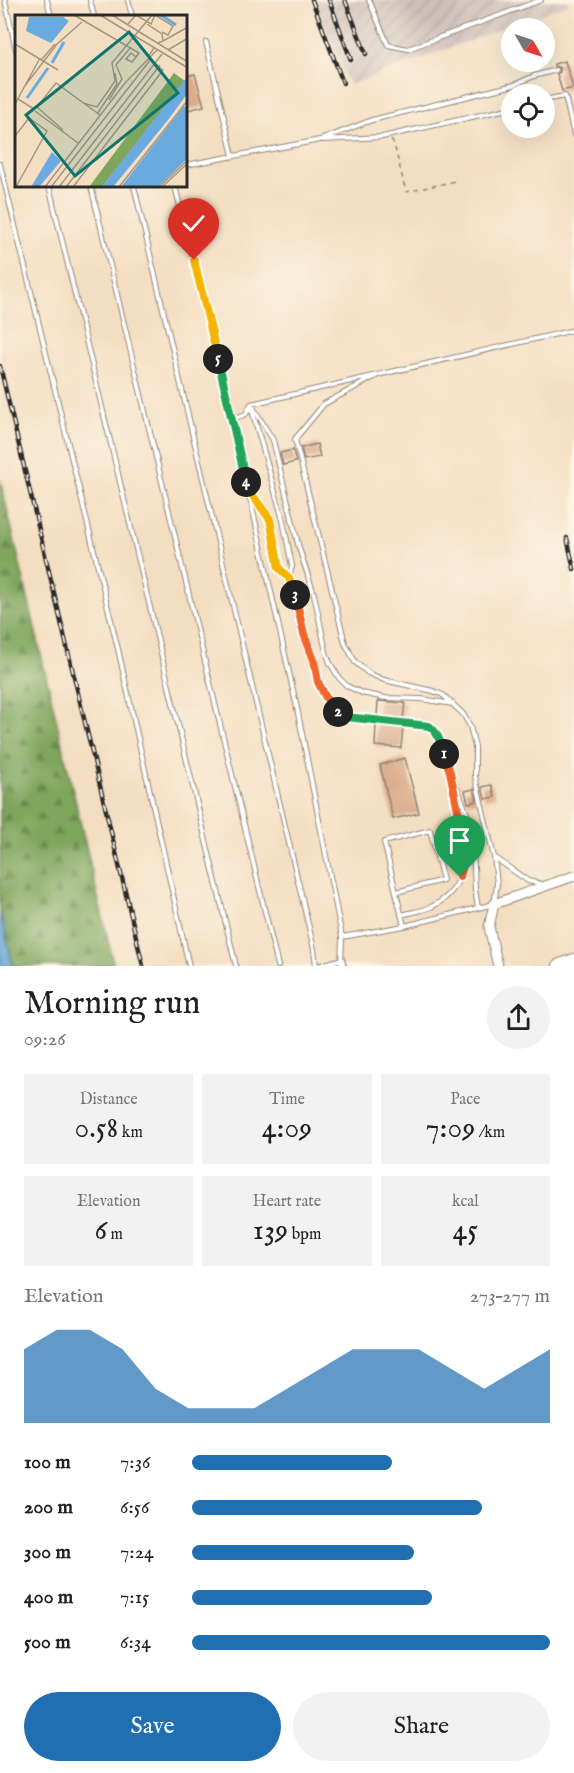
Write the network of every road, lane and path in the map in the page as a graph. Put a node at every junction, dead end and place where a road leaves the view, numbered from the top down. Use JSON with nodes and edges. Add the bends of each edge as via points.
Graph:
{"nodes":[{"id":1,"x":5,"y":0,"type":"edge"},
{"id":2,"x":47,"y":0,"type":"edge"},
{"id":3,"x":90,"y":0,"type":"edge"},
{"id":4,"x":128,"y":0,"type":"edge"},
{"id":5,"x":369,"y":0,"type":"edge"},
{"id":6,"x":541,"y":0,"type":"edge"},
{"id":7,"x":51,"y":15,"type":"edge"},
{"id":8,"x":94,"y":15,"type":"edge"},
{"id":9,"x":132,"y":15,"type":"edge"},
{"id":10,"x":206,"y":42,"type":"dead end"},
{"id":11,"x":15,"y":45,"type":"edge"},
{"id":12,"x":556,"y":70,"type":"dead end"},
{"id":13,"x":555,"y":98,"type":"edge"},
{"id":14,"x":501,"y":110,"type":"edge"},
{"id":15,"x":574,"y":135,"type":"edge"},
{"id":16,"x":388,"y":136,"type":"junction"},
{"id":17,"x":320,"y":140,"type":"junction"},
{"id":18,"x":233,"y":156,"type":"junction"},
{"id":19,"x":0,"y":164,"type":"edge"},
{"id":20,"x":188,"y":165,"type":"edge"},
{"id":21,"x":455,"y":181,"type":"dead end"},
{"id":22,"x":49,"y":188,"type":"edge"},
{"id":23,"x":91,"y":188,"type":"edge"},
{"id":24,"x":134,"y":188,"type":"edge"},
{"id":25,"x":175,"y":188,"type":"edge"},
{"id":26,"x":574,"y":330,"type":"edge"},
{"id":27,"x":378,"y":375,"type":"junction"},
{"id":28,"x":250,"y":404,"type":"junction"},
{"id":29,"x":232,"y":419,"type":"junction"},
{"id":30,"x":247,"y":488,"type":"junction"},
{"id":31,"x":289,"y":578,"type":"junction"},
{"id":32,"x":455,"y":705,"type":"junction"},
{"id":33,"x":450,"y":772,"type":"junction"},
{"id":34,"x":494,"y":857,"type":"junction"},
{"id":35,"x":574,"y":876,"type":"edge"},
{"id":36,"x":549,"y":885,"type":"junction"},
{"id":37,"x":396,"y":892,"type":"junction"},
{"id":38,"x":495,"y":904,"type":"junction"},
{"id":39,"x":478,"y":908,"type":"junction"},
{"id":40,"x":402,"y":915,"type":"junction"},
{"id":41,"x":404,"y":926,"type":"junction"},
{"id":42,"x":342,"y":937,"type":"junction"},
{"id":43,"x":342,"y":959,"type":"junction"},
{"id":44,"x":574,"y":961,"type":"edge"},
{"id":45,"x":189,"y":966,"type":"edge"},
{"id":46,"x":236,"y":966,"type":"edge"},
{"id":47,"x":278,"y":966,"type":"edge"},
{"id":48,"x":317,"y":966,"type":"edge"},
{"id":49,"x":343,"y":966,"type":"edge"},
{"id":50,"x":498,"y":966,"type":"edge"},
{"id":51,"x":560,"y":966,"type":"edge"}],
"edges":[{"from":1,"to":11,"type":"lane"},
{"from":2,"to":7,"type":"lane"},
{"from":3,"to":8,"type":"lane"},
{"from":4,"to":9,"type":"lane"},
{"from":5,"to":6,"type":"lane","via":[[388,45],[408,49]]},
{"from":10,"to":18,"type":"lane"},
{"from":12,"to":17,"type":"lane","via":[[514,85],[372,120]]},
{"from":13,"to":15,"type":"lane","via":[[565,96]]},
{"from":14,"to":16,"type":"lane"},
{"from":16,"to":17,"type":"lane"},
{"from":16,"to":21,"type":"path","via":[[394,144],[406,192]]},
{"from":17,"to":18,"type":"lane"},
{"from":18,"to":20,"type":"lane"},
{"from":19,"to":45,"type":"lane","via":[[118,650]]},
{"from":22,"to":46,"type":"lane"},
{"from":23,"to":47,"type":"lane"},
{"from":24,"to":48,"type":"lane"},
{"from":25,"to":29,"type":"lane"},
{"from":26,"to":27,"type":"lane"},
{"from":27,"to":28,"type":"lane"},
{"from":27,"to":32,"type":"lane","via":[[324,404],[295,439],[345,643],[355,662],[384,680],[433,691]]},
{"from":28,"to":29,"type":"lane","via":[[246,414]]},
{"from":28,"to":31,"type":"lane","via":[[284,520],[292,566]]},
{"from":28,"to":32,"type":"lane","via":[[273,440],[326,652],[339,678],[362,693]]},
{"from":29,"to":30,"type":"lane"},
{"from":30,"to":31,"type":"lane","via":[[270,519],[279,568]]},
{"from":30,"to":42,"type":"lane","via":[[297,708]]},
{"from":31,"to":33,"type":"lane","via":[[326,698],[346,717],[429,726],[439,739]]},
{"from":32,"to":34,"type":"lane","via":[[470,726],[475,776]]},
{"from":33,"to":39,"type":"lane","via":[[467,814]]},
{"from":33,"to":40,"type":"lane","via":[[465,843],[460,877],[437,904]]},
{"from":34,"to":36,"type":"lane","via":[[528,881]]},
{"from":34,"to":38,"type":"lane","via":[[498,884]]},
{"from":35,"to":36,"type":"street"},
{"from":36,"to":38,"type":"street"},
{"from":37,"to":37,"type":"lane","via":[[384,842],[430,830],[442,880]]},
{"from":37,"to":40,"type":"lane"},
{"from":38,"to":39,"type":"lane"},
{"from":38,"to":50,"type":"street","via":[[489,927]]},
{"from":39,"to":41,"type":"lane"},
{"from":40,"to":41,"type":"lane"},
{"from":41,"to":42,"type":"lane"},
{"from":42,"to":43,"type":"lane"},
{"from":43,"to":48,"type":"lane"},
{"from":43,"to":49,"type":"lane"},
{"from":44,"to":51,"type":"highway"}]}
